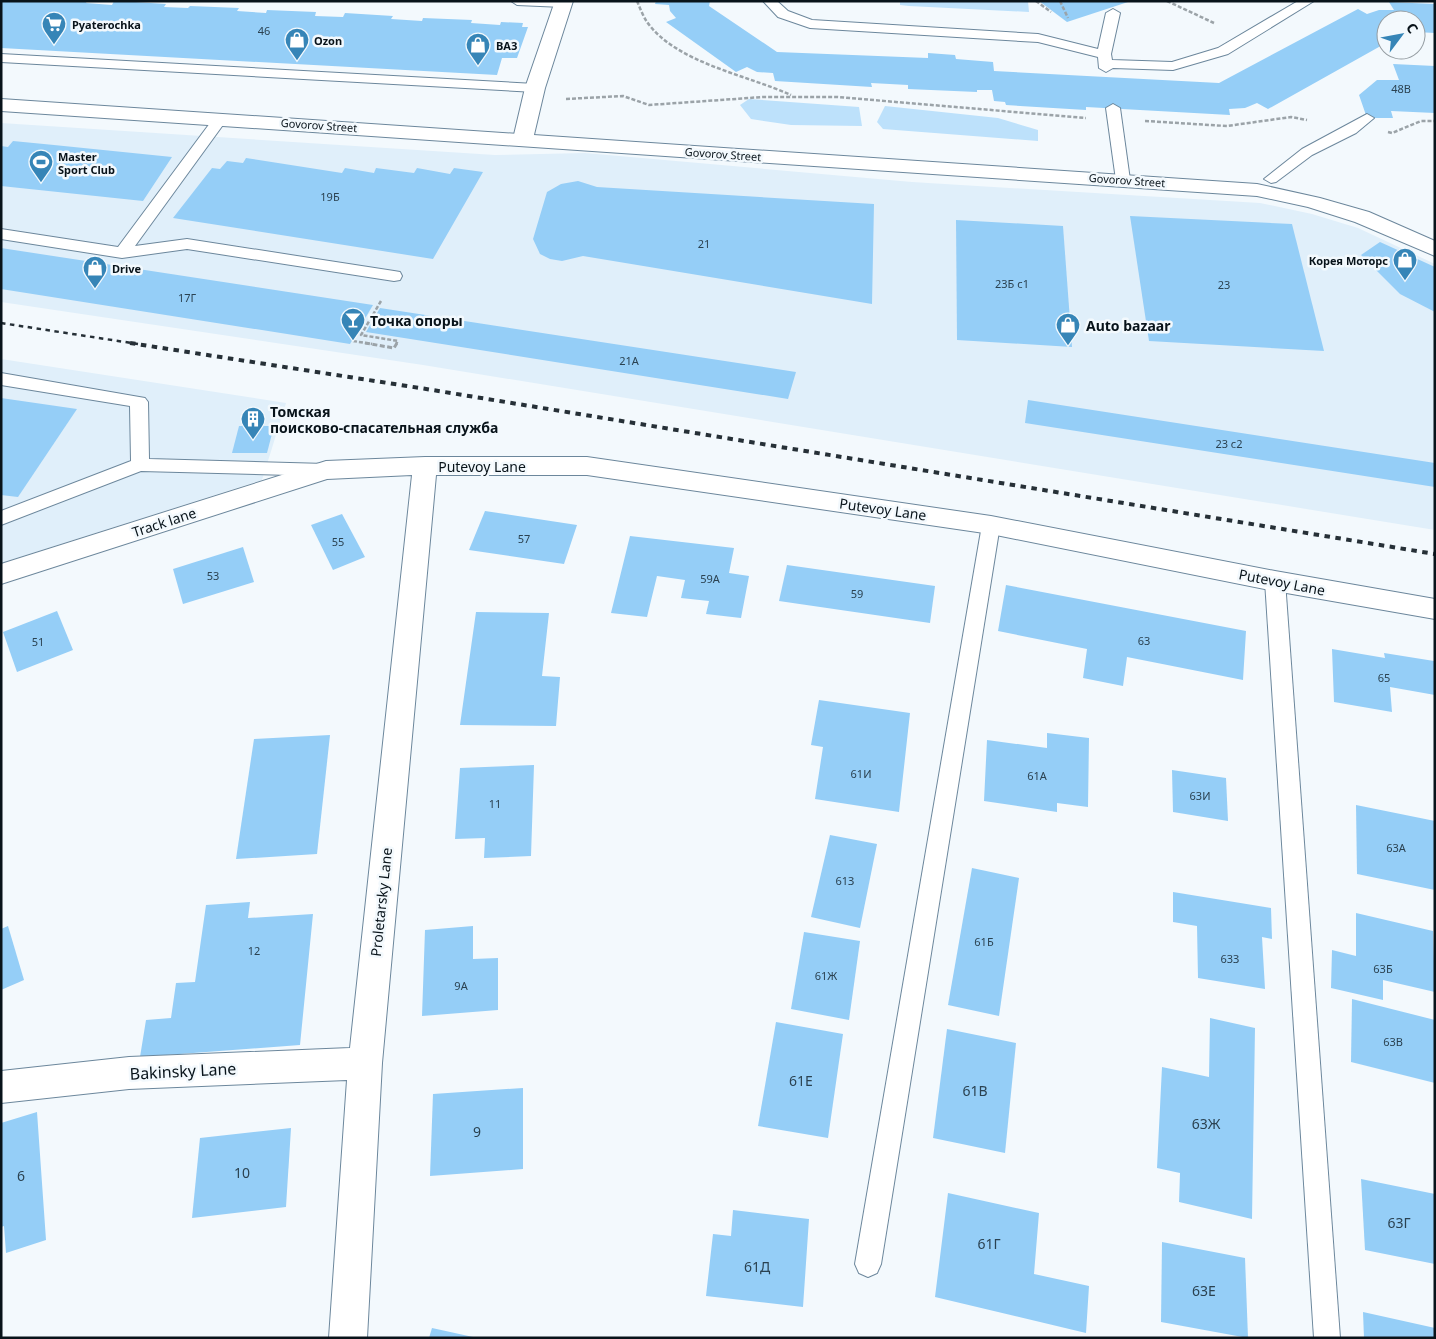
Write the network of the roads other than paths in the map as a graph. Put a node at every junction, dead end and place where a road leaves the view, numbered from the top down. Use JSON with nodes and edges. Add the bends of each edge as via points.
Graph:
{"nodes":[{"id":1,"x":517,"y":1,"type":"edge"},
{"id":2,"x":770,"y":1,"type":"edge"},
{"id":3,"x":1308,"y":1,"type":"edge"},
{"id":4,"x":564,"y":2,"type":"edge"},
{"id":5,"x":1113,"y":13,"type":"dead end"},
{"id":6,"x":1,"y":58,"type":"edge"},
{"id":7,"x":1106,"y":65,"type":"junction"},
{"id":8,"x":534,"y":93,"type":"junction"},
{"id":9,"x":1,"y":105,"type":"edge"},
{"id":10,"x":1114,"y":114,"type":"road end"},
{"id":11,"x":221,"y":118,"type":"junction"},
{"id":12,"x":1367,"y":118,"type":"dead end"},
{"id":13,"x":523,"y":139,"type":"junction"},
{"id":14,"x":1271,"y":179,"type":"dead end"},
{"id":15,"x":1123,"y":180,"type":"junction"},
{"id":16,"x":1,"y":234,"type":"edge"},
{"id":17,"x":1435,"y":250,"type":"edge"},
{"id":18,"x":122,"y":253,"type":"junction"},
{"id":19,"x":394,"y":276,"type":"road end"},
{"id":20,"x":1,"y":379,"type":"edge"},
{"id":21,"x":140,"y":465,"type":"junction"},
{"id":22,"x":425,"y":466,"type":"junction"},
{"id":23,"x":326,"y":470,"type":"junction"},
{"id":24,"x":1,"y":518,"type":"edge"},
{"id":25,"x":991,"y":524,"type":"junction"},
{"id":26,"x":1,"y":574,"type":"edge"},
{"id":27,"x":1275,"y":581,"type":"junction"},
{"id":28,"x":1435,"y":609,"type":"edge"},
{"id":29,"x":365,"y":1063,"type":"junction"},
{"id":30,"x":1,"y":1087,"type":"edge"},
{"id":31,"x":868,"y":1264,"type":"dead end"},
{"id":32,"x":348,"y":1338,"type":"edge"},
{"id":33,"x":1327,"y":1338,"type":"edge"}],
"edges":[{"from":1,"to":4,"type":"lane"},
{"from":2,"to":7,"type":"lane","via":[[783,14],[810,24],[1038,38]]},
{"from":3,"to":7,"type":"lane","via":[[1223,51],[1173,66]]},
{"from":4,"to":8,"type":"street"},
{"from":5,"to":7,"type":"lane"},
{"from":6,"to":8,"type":"lane"},
{"from":8,"to":13,"type":"street"},
{"from":9,"to":11,"type":"street","name":"Govorov Street"},
{"from":10,"to":15,"type":"lane"},
{"from":11,"to":13,"type":"street","name":"Govorov Street"},
{"from":11,"to":18,"type":"lane"},
{"from":12,"to":14,"type":"lane","via":[[1351,130],[1307,152]]},
{"from":13,"to":15,"type":"street","name":"Govorov Street","via":[[816,162]]},
{"from":15,"to":17,"type":"street","name":"Govorov Street","via":[[1257,190],[1313,202],[1362,217]]},
{"from":16,"to":18,"type":"lane"},
{"from":18,"to":19,"type":"lane","via":[[187,244]]},
{"from":20,"to":21,"type":"lane","via":[[139,402]]},
{"from":21,"to":23,"type":"lane"},
{"from":21,"to":24,"type":"lane"},
{"from":22,"to":23,"type":"street","name":"Putevoy Lane"},
{"from":22,"to":25,"type":"street","name":"Putevoy Lane","via":[[587,466]]},
{"from":22,"to":29,"type":"street","name":"Proletarsky Lane"},
{"from":23,"to":26,"type":"street","name":"Track lane"},
{"from":25,"to":27,"type":"street","name":"Putevoy Lane"},
{"from":25,"to":31,"type":"lane"},
{"from":27,"to":28,"type":"street","name":"Putevoy Lane"},
{"from":27,"to":33,"type":"lane"},
{"from":29,"to":30,"type":"street","name":"Bakinsky Lane","via":[[129,1073]]},
{"from":29,"to":32,"type":"street","name":"Proletarsky Lane"}]}
